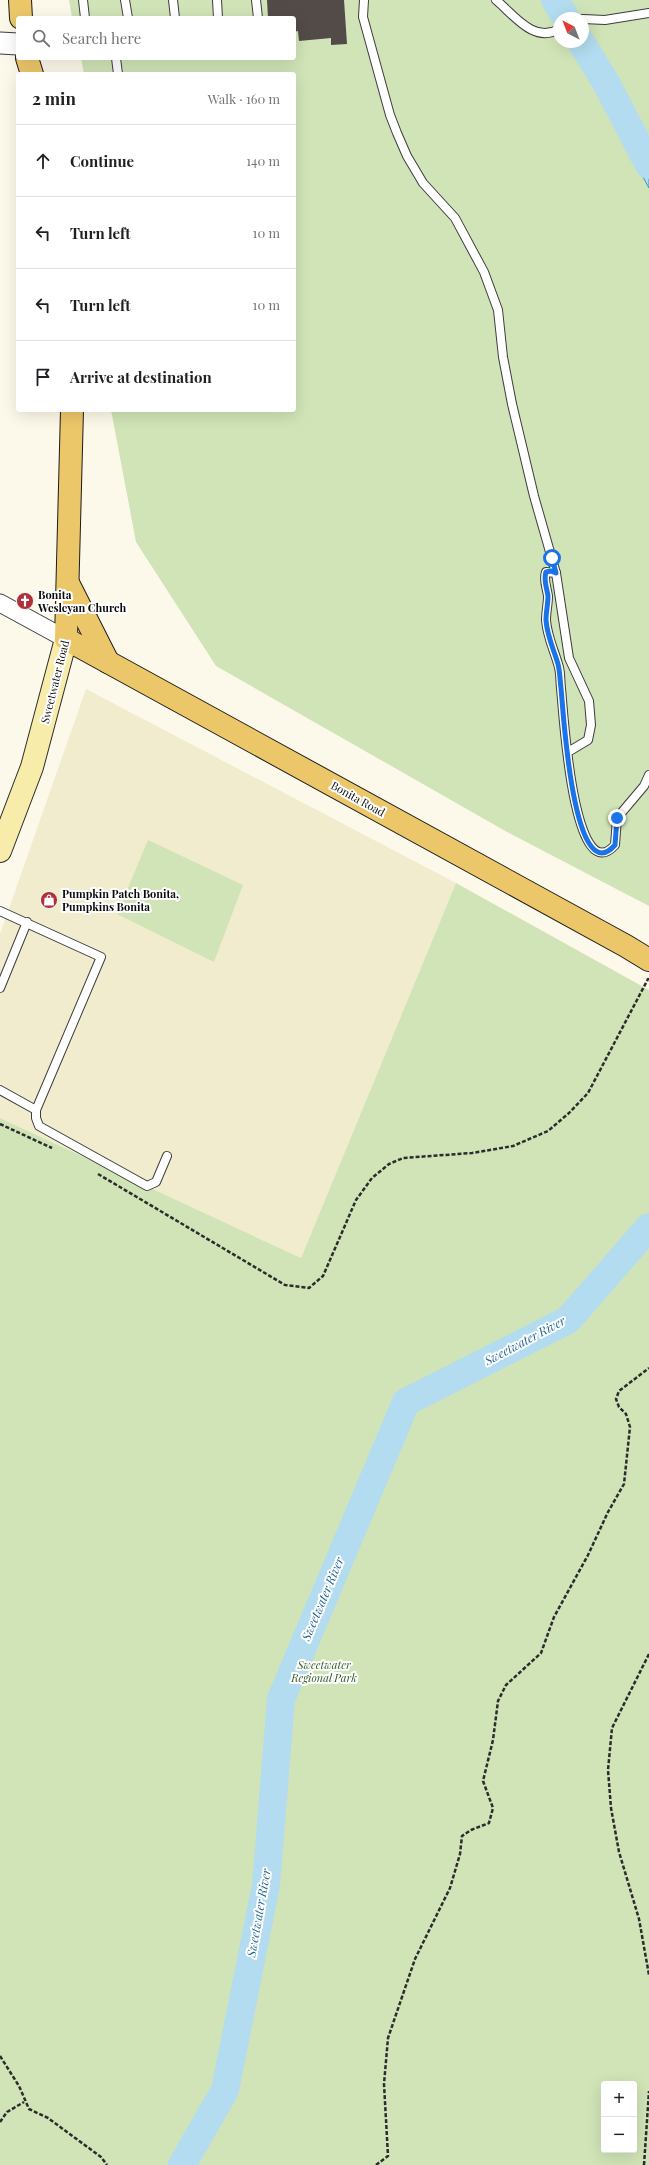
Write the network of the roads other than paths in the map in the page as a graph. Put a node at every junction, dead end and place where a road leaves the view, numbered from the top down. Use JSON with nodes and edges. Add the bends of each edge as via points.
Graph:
{"nodes":[{"id":1,"x":20,"y":0,"type":"edge"},
{"id":2,"x":83,"y":0,"type":"edge"},
{"id":3,"x":125,"y":0,"type":"edge"},
{"id":4,"x":173,"y":0,"type":"edge"},
{"id":5,"x":216,"y":0,"type":"edge"},
{"id":6,"x":256,"y":0,"type":"edge"},
{"id":7,"x":364,"y":0,"type":"edge"},
{"id":8,"x":496,"y":0,"type":"edge"},
{"id":9,"x":649,"y":13,"type":"edge"},
{"id":10,"x":21,"y":16,"type":"edge"},
{"id":11,"x":85,"y":16,"type":"edge"},
{"id":12,"x":128,"y":16,"type":"edge"},
{"id":13,"x":175,"y":16,"type":"edge"},
{"id":14,"x":218,"y":16,"type":"edge"},
{"id":15,"x":258,"y":16,"type":"edge"},
{"id":16,"x":589,"y":19,"type":"edge"},
{"id":17,"x":553,"y":33,"type":"edge"},
{"id":18,"x":0,"y":43,"type":"edge"},
{"id":19,"x":16,"y":44,"type":"edge"},
{"id":20,"x":28,"y":60,"type":"edge"},
{"id":21,"x":116,"y":60,"type":"edge"},
{"id":22,"x":31,"y":72,"type":"edge"},
{"id":23,"x":118,"y":72,"type":"edge"},
{"id":24,"x":72,"y":412,"type":"edge"},
{"id":25,"x":556,"y":573,"type":"junction"},
{"id":26,"x":68,"y":582,"type":"junction"},
{"id":27,"x":0,"y":603,"type":"edge"},
{"id":28,"x":66,"y":639,"type":"junction"},
{"id":29,"x":108,"y":662,"type":"junction"},
{"id":30,"x":568,"y":752,"type":"junction"},
{"id":31,"x":649,"y":776,"type":"edge"},
{"id":32,"x":1,"y":844,"type":"edge"},
{"id":33,"x":0,"y":911,"type":"edge"},
{"id":34,"x":27,"y":922,"type":"junction"},
{"id":35,"x":649,"y":960,"type":"edge"},
{"id":36,"x":0,"y":988,"type":"edge"},
{"id":37,"x":0,"y":1090,"type":"edge"},
{"id":38,"x":36,"y":1110,"type":"junction"},
{"id":39,"x":167,"y":1156,"type":"dead end"}],
"edges":[{"from":1,"to":10,"type":"main road"},
{"from":2,"to":11,"type":"lane"},
{"from":3,"to":12,"type":"lane"},
{"from":4,"to":13,"type":"lane"},
{"from":5,"to":14,"type":"lane"},
{"from":6,"to":15,"type":"lane"},
{"from":7,"to":25,"type":"lane","via":[[363,17],[397,133],[423,183],[455,218],[484,272],[498,310],[512,404]]},
{"from":8,"to":17,"type":"lane","via":[[532,31],[539,34]]},
{"from":9,"to":16,"type":"lane","via":[[605,20]]},
{"from":18,"to":19,"type":"street"},
{"from":20,"to":22,"type":"main road"},
{"from":21,"to":23,"type":"lane"},
{"from":24,"to":26,"type":"main road","name":"Sweetwater Road"},
{"from":25,"to":30,"type":"lane","via":[[546,572],[544,577],[548,596],[546,621],[559,665]]},
{"from":25,"to":30,"type":"lane","via":[[569,658],[589,701],[591,724],[588,740]]},
{"from":26,"to":28,"type":"main road","name":"Sweetwater Road"},
{"from":26,"to":29,"type":"main road"},
{"from":27,"to":28,"type":"street"},
{"from":28,"to":29,"type":"main road","name":"Bonita Road"},
{"from":28,"to":32,"type":"main road","name":"Sweetwater Road","via":[[32,767]]},
{"from":29,"to":35,"type":"main road","name":"Bonita Road"},
{"from":30,"to":31,"type":"lane","via":[[568,767],[581,826],[589,845],[598,854],[610,850],[615,845],[617,818],[644,786]]},
{"from":33,"to":34,"type":"lane"},
{"from":34,"to":36,"type":"lane"},
{"from":34,"to":38,"type":"lane","via":[[101,957]]},
{"from":37,"to":38,"type":"lane"},
{"from":38,"to":39,"type":"lane","via":[[39,1126],[147,1186],[156,1182]]}]}
